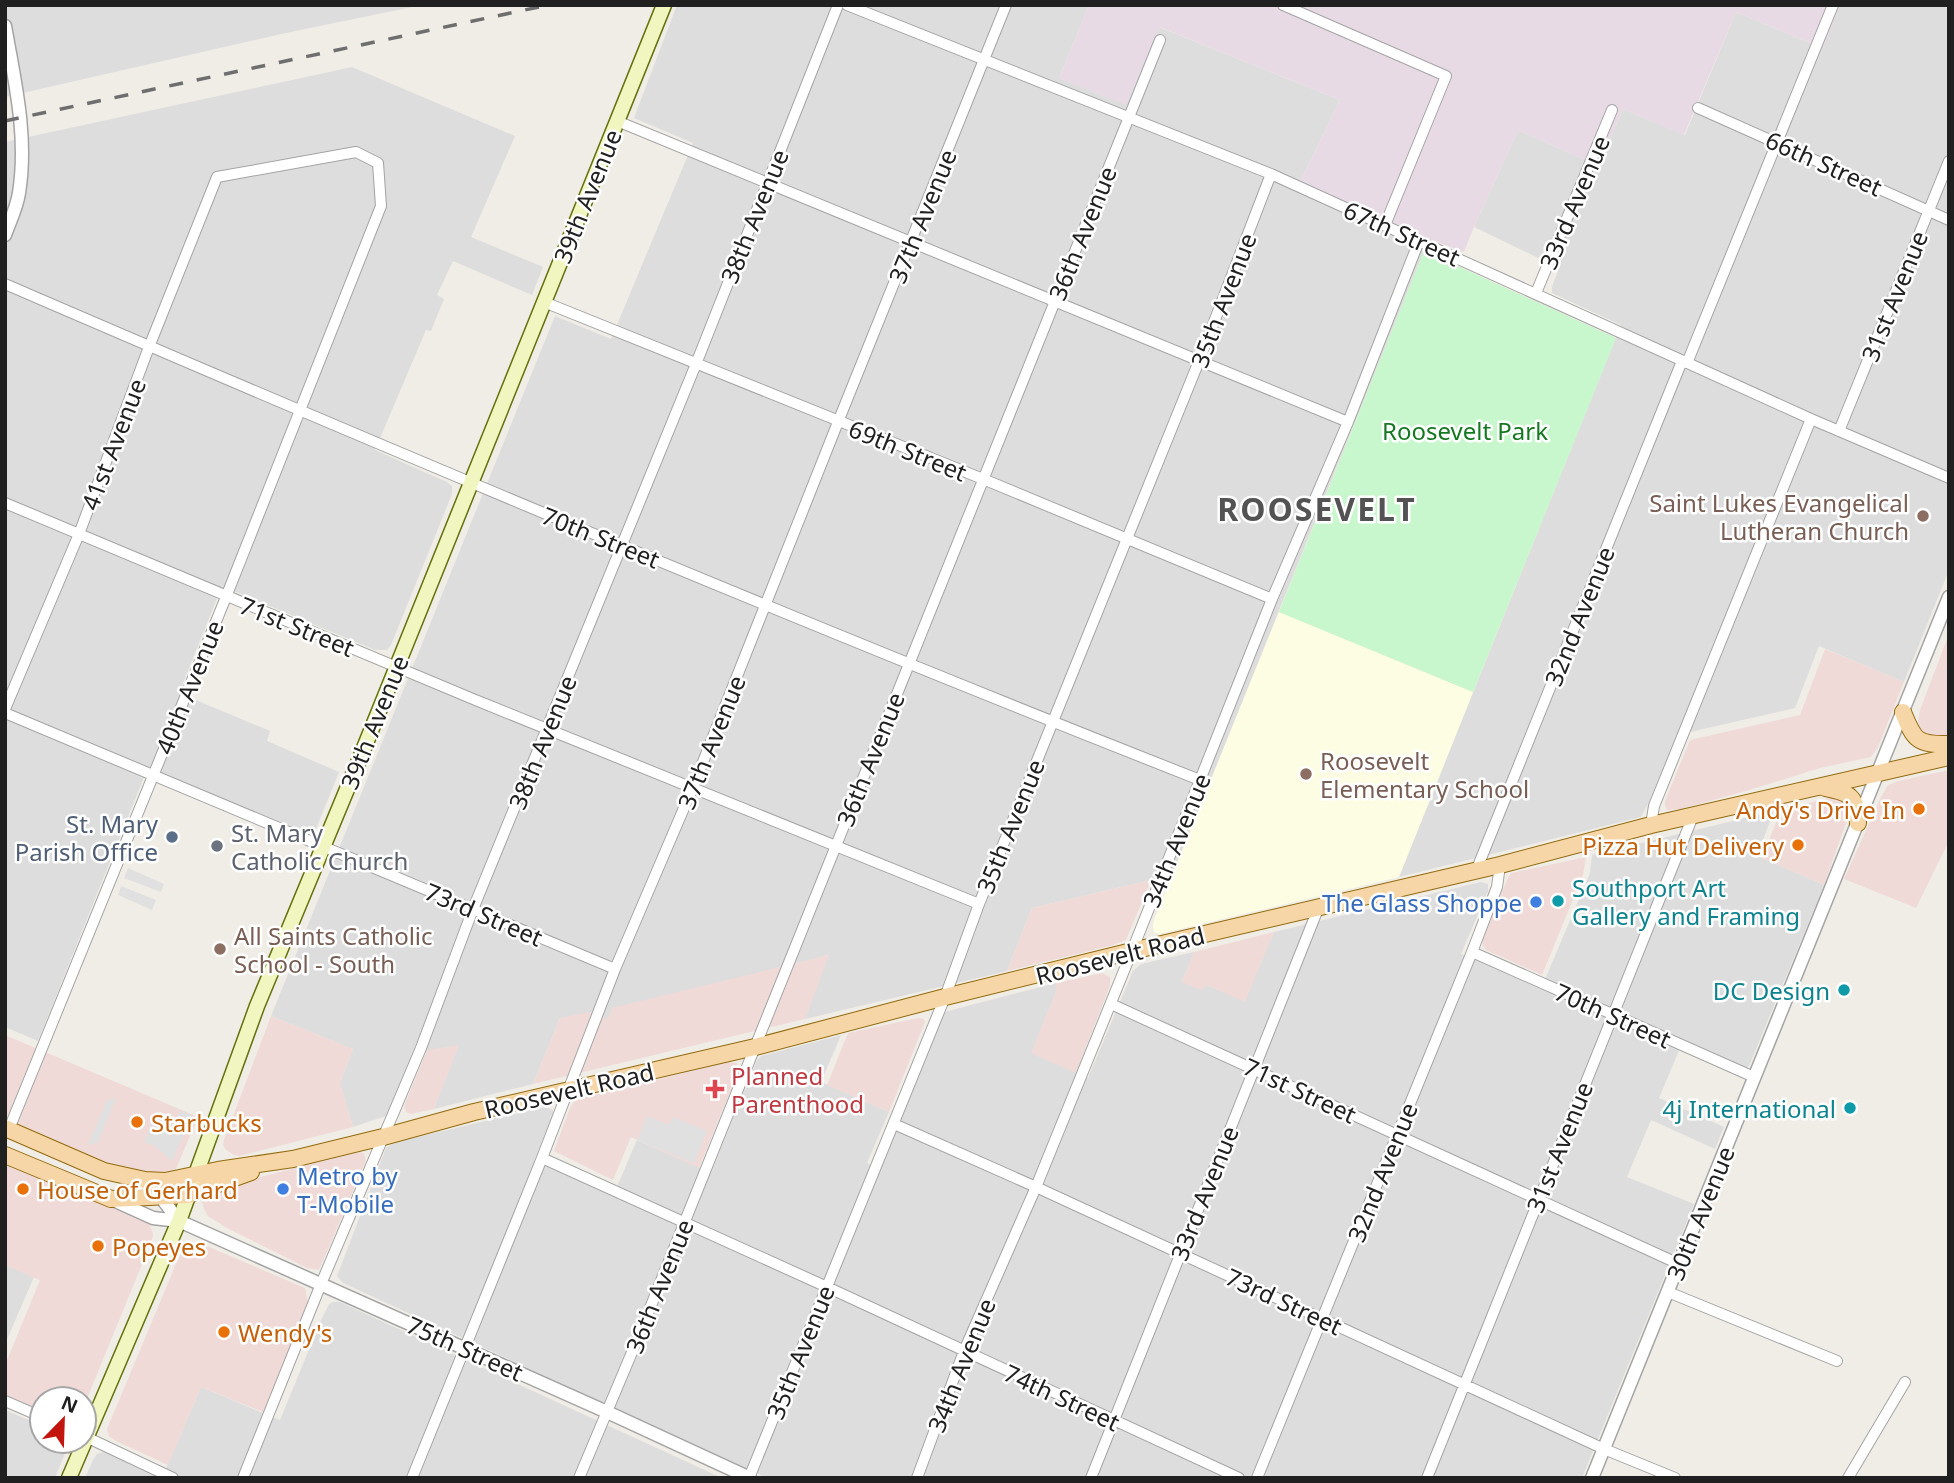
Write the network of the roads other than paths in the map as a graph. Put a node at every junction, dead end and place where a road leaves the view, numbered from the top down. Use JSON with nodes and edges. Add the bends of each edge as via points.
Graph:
{"nodes":[{"id":1,"x":664,"y":5,"type":"edge"},
{"id":2,"x":838,"y":5,"type":"edge"},
{"id":3,"x":847,"y":5,"type":"edge"},
{"id":4,"x":1006,"y":5,"type":"edge"},
{"id":5,"x":1283,"y":5,"type":"edge"},
{"id":6,"x":1833,"y":5,"type":"edge"},
{"id":7,"x":5,"y":26,"type":"edge"},
{"id":8,"x":1160,"y":40,"type":"dead end"},
{"id":9,"x":984,"y":59,"type":"junction"},
{"id":10,"x":1698,"y":108,"type":"dead end"},
{"id":11,"x":1612,"y":110,"type":"dead end"},
{"id":12,"x":1129,"y":116,"type":"junction"},
{"id":13,"x":617,"y":121,"type":"junction"},
{"id":14,"x":1777,"y":142,"type":"junction"},
{"id":15,"x":1949,"y":161,"type":"edge"},
{"id":16,"x":1271,"y":174,"type":"junction"},
{"id":17,"x":217,"y":177,"type":"joint"},
{"id":18,"x":767,"y":183,"type":"junction"},
{"id":19,"x":1929,"y":211,"type":"junction"},
{"id":20,"x":1949,"y":219,"type":"edge"},
{"id":21,"x":1385,"y":225,"type":"junction"},
{"id":22,"x":5,"y":235,"type":"edge"},
{"id":23,"x":912,"y":242,"type":"junction"},
{"id":24,"x":1419,"y":242,"type":"junction"},
{"id":25,"x":5,"y":284,"type":"edge"},
{"id":26,"x":1536,"y":293,"type":"junction"},
{"id":27,"x":1054,"y":301,"type":"junction"},
{"id":28,"x":544,"y":302,"type":"junction"},
{"id":29,"x":149,"y":347,"type":"junction"},
{"id":30,"x":1199,"y":361,"type":"junction"},
{"id":31,"x":1685,"y":362,"type":"junction"},
{"id":32,"x":696,"y":364,"type":"junction"},
{"id":33,"x":301,"y":411,"type":"junction"},
{"id":34,"x":1811,"y":419,"type":"junction"},
{"id":35,"x":838,"y":422,"type":"junction"},
{"id":36,"x":1348,"y":422,"type":"junction"},
{"id":37,"x":1839,"y":431,"type":"junction"},
{"id":38,"x":1949,"y":478,"type":"edge"},
{"id":39,"x":983,"y":479,"type":"junction"},
{"id":40,"x":471,"y":484,"type":"junction"},
{"id":41,"x":5,"y":503,"type":"edge"},
{"id":42,"x":79,"y":534,"type":"junction"},
{"id":43,"x":1128,"y":539,"type":"junction"},
{"id":44,"x":622,"y":546,"type":"junction"},
{"id":45,"x":226,"y":597,"type":"junction"},
{"id":46,"x":1949,"y":597,"type":"edge"},
{"id":47,"x":1272,"y":598,"type":"junction"},
{"id":48,"x":766,"y":606,"type":"junction"},
{"id":49,"x":909,"y":664,"type":"junction"},
{"id":50,"x":397,"y":667,"type":"junction"},
{"id":51,"x":5,"y":711,"type":"edge"},
{"id":52,"x":1903,"y":712,"type":"junction"},
{"id":53,"x":1052,"y":722,"type":"junction"},
{"id":54,"x":548,"y":728,"type":"junction"},
{"id":55,"x":1949,"y":744,"type":"edge"},
{"id":56,"x":1949,"y":757,"type":"edge"},
{"id":57,"x":1878,"y":773,"type":"junction"},
{"id":58,"x":152,"y":775,"type":"junction"},
{"id":59,"x":1200,"y":780,"type":"junction"},
{"id":60,"x":693,"y":787,"type":"junction"},
{"id":61,"x":1819,"y":787,"type":"junction"},
{"id":62,"x":1693,"y":816,"type":"junction"},
{"id":63,"x":1858,"y":823,"type":"junction"},
{"id":64,"x":1651,"y":825,"type":"junction"},
{"id":65,"x":835,"y":845,"type":"junction"},
{"id":66,"x":323,"y":846,"type":"junction"},
{"id":67,"x":1500,"y":865,"type":"junction"},
{"id":68,"x":1476,"y":871,"type":"junction"},
{"id":69,"x":979,"y":904,"type":"junction"},
{"id":70,"x":473,"y":909,"type":"junction"},
{"id":71,"x":1318,"y":909,"type":"junction"},
{"id":72,"x":1132,"y":951,"type":"junction"},
{"id":73,"x":1472,"y":952,"type":"junction"},
{"id":74,"x":615,"y":969,"type":"junction"},
{"id":75,"x":945,"y":997,"type":"junction"},
{"id":76,"x":1111,"y":1004,"type":"junction"},
{"id":77,"x":1612,"y":1015,"type":"junction"},
{"id":78,"x":755,"y":1047,"type":"junction"},
{"id":79,"x":1253,"y":1069,"type":"junction"},
{"id":80,"x":1754,"y":1077,"type":"junction"},
{"id":81,"x":569,"y":1091,"type":"junction"},
{"id":82,"x":894,"y":1124,"type":"junction"},
{"id":83,"x":7,"y":1129,"type":"edge"},
{"id":84,"x":1397,"y":1135,"type":"junction"},
{"id":85,"x":383,"y":1137,"type":"junction"},
{"id":86,"x":5,"y":1155,"type":"edge"},
{"id":87,"x":293,"y":1158,"type":"junction"},
{"id":88,"x":542,"y":1158,"type":"junction"},
{"id":89,"x":194,"y":1175,"type":"junction"},
{"id":90,"x":131,"y":1178,"type":"junction"},
{"id":91,"x":1036,"y":1187,"type":"junction"},
{"id":92,"x":188,"y":1195,"type":"junction"},
{"id":93,"x":160,"y":1196,"type":"junction"},
{"id":94,"x":111,"y":1199,"type":"junction"},
{"id":95,"x":1538,"y":1199,"type":"junction"},
{"id":96,"x":179,"y":1221,"type":"junction"},
{"id":97,"x":684,"y":1223,"type":"junction"},
{"id":98,"x":1181,"y":1254,"type":"junction"},
{"id":99,"x":1679,"y":1264,"type":"junction"},
{"id":100,"x":321,"y":1284,"type":"junction"},
{"id":101,"x":827,"y":1287,"type":"junction"},
{"id":102,"x":1668,"y":1292,"type":"junction"},
{"id":103,"x":1322,"y":1319,"type":"junction"},
{"id":104,"x":464,"y":1348,"type":"junction"},
{"id":105,"x":964,"y":1351,"type":"junction"},
{"id":106,"x":1837,"y":1361,"type":"dead end"},
{"id":107,"x":1905,"y":1382,"type":"dead end"},
{"id":108,"x":1465,"y":1385,"type":"junction"},
{"id":109,"x":5,"y":1401,"type":"edge"},
{"id":110,"x":98,"y":1407,"type":"edge"},
{"id":111,"x":28,"y":1412,"type":"edge"},
{"id":112,"x":607,"y":1412,"type":"junction"},
{"id":113,"x":1113,"y":1421,"type":"junction"},
{"id":114,"x":98,"y":1443,"type":"edge"},
{"id":115,"x":1604,"y":1449,"type":"junction"},
{"id":116,"x":78,"y":1455,"type":"edge"},
{"id":117,"x":69,"y":1478,"type":"edge"},
{"id":118,"x":173,"y":1478,"type":"edge"},
{"id":119,"x":243,"y":1478,"type":"edge"},
{"id":120,"x":412,"y":1478,"type":"edge"},
{"id":121,"x":579,"y":1478,"type":"edge"},
{"id":122,"x":749,"y":1478,"type":"edge"},
{"id":123,"x":917,"y":1478,"type":"edge"},
{"id":124,"x":1091,"y":1478,"type":"edge"},
{"id":125,"x":1239,"y":1478,"type":"edge"},
{"id":126,"x":1257,"y":1478,"type":"edge"},
{"id":127,"x":1426,"y":1478,"type":"edge"},
{"id":128,"x":1592,"y":1478,"type":"edge"},
{"id":129,"x":1675,"y":1478,"type":"edge"},
{"id":130,"x":1848,"y":1478,"type":"edge"}],
"edges":[{"from":1,"to":13,"type":"main road","name":"39th Avenue"},
{"from":2,"to":18,"type":"street","name":"38th Avenue"},
{"from":3,"to":9,"type":"street","name":"67th Street"},
{"from":4,"to":9,"type":"street","name":"37th Avenue"},
{"from":5,"to":21,"type":"street","via":[[1446,76]]},
{"from":6,"to":14,"type":"street","name":"32nd Avenue"},
{"from":7,"to":22,"type":"street","via":[[23,146],[19,196]]},
{"from":8,"to":12,"type":"street","name":"36th Avenue"},
{"from":9,"to":12,"type":"street","name":"67th Street"},
{"from":9,"to":23,"type":"street","name":"37th Avenue"},
{"from":10,"to":14,"type":"street","name":"66th Street"},
{"from":11,"to":26,"type":"street","name":"33rd Avenue"},
{"from":12,"to":16,"type":"street","name":"67th Street"},
{"from":12,"to":27,"type":"street","name":"36th Avenue"},
{"from":13,"to":18,"type":"street"},
{"from":13,"to":28,"type":"main road","name":"39th Avenue"},
{"from":14,"to":19,"type":"street","name":"66th Street"},
{"from":14,"to":31,"type":"street","name":"32nd Avenue"},
{"from":15,"to":19,"type":"street","name":"31st Avenue"},
{"from":16,"to":21,"type":"street","name":"67th Street"},
{"from":16,"to":30,"type":"street","name":"35th Avenue"},
{"from":17,"to":29,"type":"street","name":"41st Avenue"},
{"from":17,"to":33,"type":"street","name":"40th Avenue","via":[[356,152],[378,163],[381,206]]},
{"from":18,"to":23,"type":"street"},
{"from":18,"to":32,"type":"street","name":"38th Avenue"},
{"from":19,"to":20,"type":"street","name":"66th Street"},
{"from":19,"to":37,"type":"street","name":"31st Avenue"},
{"from":21,"to":24,"type":"street","name":"67th Street"},
{"from":23,"to":27,"type":"street"},
{"from":23,"to":35,"type":"street","name":"37th Avenue"},
{"from":24,"to":26,"type":"street","name":"67th Street"},
{"from":24,"to":36,"type":"street","name":"34th Avenue"},
{"from":25,"to":29,"type":"street","name":"70th Street"},
{"from":26,"to":31,"type":"street","name":"67th Street"},
{"from":27,"to":30,"type":"street"},
{"from":27,"to":39,"type":"street","name":"36th Avenue"},
{"from":28,"to":32,"type":"street","name":"69th Street"},
{"from":28,"to":40,"type":"main road","name":"39th Avenue"},
{"from":29,"to":33,"type":"street","name":"70th Street"},
{"from":29,"to":42,"type":"street","name":"41st Avenue"},
{"from":30,"to":36,"type":"street"},
{"from":30,"to":43,"type":"street","name":"35th Avenue"},
{"from":31,"to":34,"type":"street","name":"67th Street"},
{"from":31,"to":68,"type":"street","name":"32nd Avenue"},
{"from":32,"to":35,"type":"street","name":"69th Street"},
{"from":32,"to":44,"type":"street","name":"38th Avenue"},
{"from":33,"to":40,"type":"street","name":"70th Street"},
{"from":33,"to":45,"type":"street","name":"40th Avenue"},
{"from":34,"to":37,"type":"street","name":"67th Street"},
{"from":34,"to":64,"type":"street","via":[[1654,806]]},
{"from":35,"to":39,"type":"street","name":"69th Street"},
{"from":35,"to":48,"type":"street","name":"37th Avenue"},
{"from":36,"to":47,"type":"street","name":"34th Avenue"},
{"from":37,"to":38,"type":"street","name":"67th Street"},
{"from":39,"to":43,"type":"street","name":"69th Street"},
{"from":39,"to":49,"type":"street","name":"36th Avenue"},
{"from":40,"to":44,"type":"street","name":"70th Street"},
{"from":40,"to":50,"type":"main road","name":"39th Avenue"},
{"from":41,"to":42,"type":"street","name":"71st Street"},
{"from":42,"to":45,"type":"street","name":"71st Street"},
{"from":42,"to":51,"type":"street","name":"41st Avenue"},
{"from":43,"to":47,"type":"street","name":"69th Street"},
{"from":43,"to":53,"type":"street","name":"35th Avenue"},
{"from":44,"to":48,"type":"street","name":"70th Street"},
{"from":44,"to":54,"type":"street","name":"38th Avenue"},
{"from":45,"to":50,"type":"street","name":"71st Street"},
{"from":45,"to":58,"type":"street","name":"40th Avenue"},
{"from":46,"to":52,"type":"street","name":"30th Avenue"},
{"from":47,"to":59,"type":"street","name":"34th Avenue"},
{"from":48,"to":49,"type":"street","name":"70th Street"},
{"from":48,"to":60,"type":"street","name":"37th Avenue"},
{"from":49,"to":53,"type":"street","name":"70th Street"},
{"from":49,"to":65,"type":"street","name":"36th Avenue"},
{"from":50,"to":54,"type":"street","name":"71st Street"},
{"from":50,"to":66,"type":"main road","name":"39th Avenue"},
{"from":51,"to":58,"type":"street","name":"73rd Street"},
{"from":52,"to":55,"type":"main road","via":[[1915,738]]},
{"from":52,"to":57,"type":"street","name":"30th Avenue"},
{"from":53,"to":59,"type":"street","name":"70th Street"},
{"from":53,"to":69,"type":"street","name":"35th Avenue"},
{"from":54,"to":60,"type":"street","name":"71st Street"},
{"from":54,"to":70,"type":"street","name":"38th Avenue"},
{"from":56,"to":57,"type":"main road","name":"Roosevelt Road"},
{"from":57,"to":61,"type":"main road","name":"Roosevelt Road"},
{"from":57,"to":63,"type":"street","name":"30th Avenue"},
{"from":58,"to":66,"type":"street","name":"73rd Street"},
{"from":58,"to":83,"type":"street","name":"40th Avenue"},
{"from":59,"to":72,"type":"street","name":"34th Avenue"},
{"from":60,"to":65,"type":"street","name":"71st Street"},
{"from":60,"to":74,"type":"street","name":"37th Avenue"},
{"from":61,"to":62,"type":"main road","name":"Roosevelt Road"},
{"from":61,"to":63,"type":"main road","via":[[1849,795],[1857,807]]},
{"from":62,"to":64,"type":"main road","name":"Roosevelt Road"},
{"from":62,"to":77,"type":"street","name":"31st Avenue"},
{"from":63,"to":80,"type":"street","name":"30th Avenue"},
{"from":64,"to":67,"type":"main road","name":"Roosevelt Road"},
{"from":65,"to":69,"type":"street","name":"71st Street"},
{"from":65,"to":78,"type":"street","name":"36th Avenue"},
{"from":66,"to":70,"type":"street","name":"73rd Street"},
{"from":66,"to":89,"type":"main road","name":"39th Avenue"},
{"from":67,"to":68,"type":"main road","name":"Roosevelt Road"},
{"from":67,"to":73,"type":"street","name":"32nd Avenue","via":[[1497,887]]},
{"from":68,"to":71,"type":"main road","name":"Roosevelt Road"},
{"from":69,"to":75,"type":"street","name":"35th Avenue"},
{"from":70,"to":74,"type":"street","name":"73rd Street"},
{"from":70,"to":85,"type":"street","name":"38th Avenue"},
{"from":71,"to":72,"type":"main road","name":"Roosevelt Road"},
{"from":71,"to":79,"type":"street","name":"33rd Avenue"},
{"from":72,"to":75,"type":"main road","name":"Roosevelt Road"},
{"from":72,"to":76,"type":"street","name":"34th Avenue"},
{"from":73,"to":77,"type":"street","name":"70th Street"},
{"from":73,"to":84,"type":"street","name":"32nd Avenue"},
{"from":74,"to":81,"type":"street","name":"37th Avenue"},
{"from":75,"to":78,"type":"main road","name":"Roosevelt Road"},
{"from":75,"to":82,"type":"street","name":"35th Avenue"},
{"from":76,"to":79,"type":"street","name":"71st Street"},
{"from":76,"to":91,"type":"street","name":"34th Avenue"},
{"from":77,"to":80,"type":"street","name":"70th Street"},
{"from":77,"to":95,"type":"street","name":"31st Avenue"},
{"from":78,"to":81,"type":"main road","name":"Roosevelt Road"},
{"from":78,"to":97,"type":"street","name":"36th Avenue"},
{"from":79,"to":84,"type":"street","name":"71st Street"},
{"from":79,"to":98,"type":"street","name":"33rd Avenue"},
{"from":80,"to":99,"type":"street","name":"30th Avenue"},
{"from":81,"to":85,"type":"main road","name":"Roosevelt Road"},
{"from":81,"to":88,"type":"street","name":"37th Avenue"},
{"from":82,"to":91,"type":"street","name":"73rd Street"},
{"from":82,"to":101,"type":"street","name":"35th Avenue"},
{"from":83,"to":90,"type":"main road"},
{"from":84,"to":95,"type":"street","name":"71st Street"},
{"from":84,"to":103,"type":"street","name":"32nd Avenue"},
{"from":85,"to":87,"type":"main road","name":"Roosevelt Road"},
{"from":85,"to":100,"type":"street","name":"38th Avenue"},
{"from":86,"to":94,"type":"main road"},
{"from":87,"to":89,"type":"main road"},
{"from":87,"to":92,"type":"main road"},
{"from":88,"to":97,"type":"street","name":"74th Street"},
{"from":88,"to":104,"type":"street","name":"37th Avenue"},
{"from":89,"to":90,"type":"main road","via":[[164,1181]]},
{"from":89,"to":92,"type":"main road","name":"39th Avenue"},
{"from":90,"to":93,"type":"street","name":"75th Street"},
{"from":91,"to":98,"type":"street","name":"73rd Street"},
{"from":91,"to":105,"type":"street","name":"34th Avenue"},
{"from":92,"to":93,"type":"main road"},
{"from":92,"to":96,"type":"main road","name":"39th Avenue"},
{"from":93,"to":94,"type":"main road"},
{"from":93,"to":96,"type":"street","name":"75th Street"},
{"from":94,"to":96,"type":"street","name":"75th Street","via":[[153,1218]]},
{"from":95,"to":99,"type":"street","name":"71st Street"},
{"from":95,"to":108,"type":"street","name":"31st Avenue"},
{"from":96,"to":100,"type":"street","name":"75th Street"},
{"from":96,"to":110,"type":"main road","name":"39th Avenue"},
{"from":97,"to":101,"type":"street","name":"74th Street"},
{"from":97,"to":112,"type":"street","name":"36th Avenue"},
{"from":98,"to":103,"type":"street","name":"73rd Street"},
{"from":98,"to":113,"type":"street","name":"33rd Avenue"},
{"from":99,"to":102,"type":"street","name":"30th Avenue"},
{"from":100,"to":104,"type":"street","name":"75th Street"},
{"from":100,"to":119,"type":"street","name":"38th Avenue"},
{"from":101,"to":105,"type":"street","name":"74th Street"},
{"from":101,"to":122,"type":"street","name":"35th Avenue"},
{"from":102,"to":106,"type":"street"},
{"from":102,"to":115,"type":"street","name":"30th Avenue"},
{"from":103,"to":108,"type":"street","name":"73rd Street"},
{"from":103,"to":126,"type":"street","name":"32nd Avenue"},
{"from":104,"to":112,"type":"street","name":"75th Street"},
{"from":104,"to":120,"type":"street","name":"37th Avenue"},
{"from":105,"to":113,"type":"street","name":"74th Street"},
{"from":105,"to":123,"type":"street","name":"34th Avenue"},
{"from":107,"to":130,"type":"street"},
{"from":108,"to":115,"type":"street","name":"73rd Street"},
{"from":108,"to":127,"type":"street","name":"31st Avenue"},
{"from":109,"to":111,"type":"street"},
{"from":112,"to":121,"type":"street","name":"36th Avenue"},
{"from":112,"to":122,"type":"street","name":"75th Street"},
{"from":113,"to":124,"type":"street","name":"33rd Avenue"},
{"from":113,"to":125,"type":"street","name":"74th Street"},
{"from":114,"to":118,"type":"street"},
{"from":115,"to":128,"type":"street","name":"30th Avenue"},
{"from":115,"to":129,"type":"street","name":"73rd Street"},
{"from":116,"to":117,"type":"main road","name":"39th Avenue"}]}
